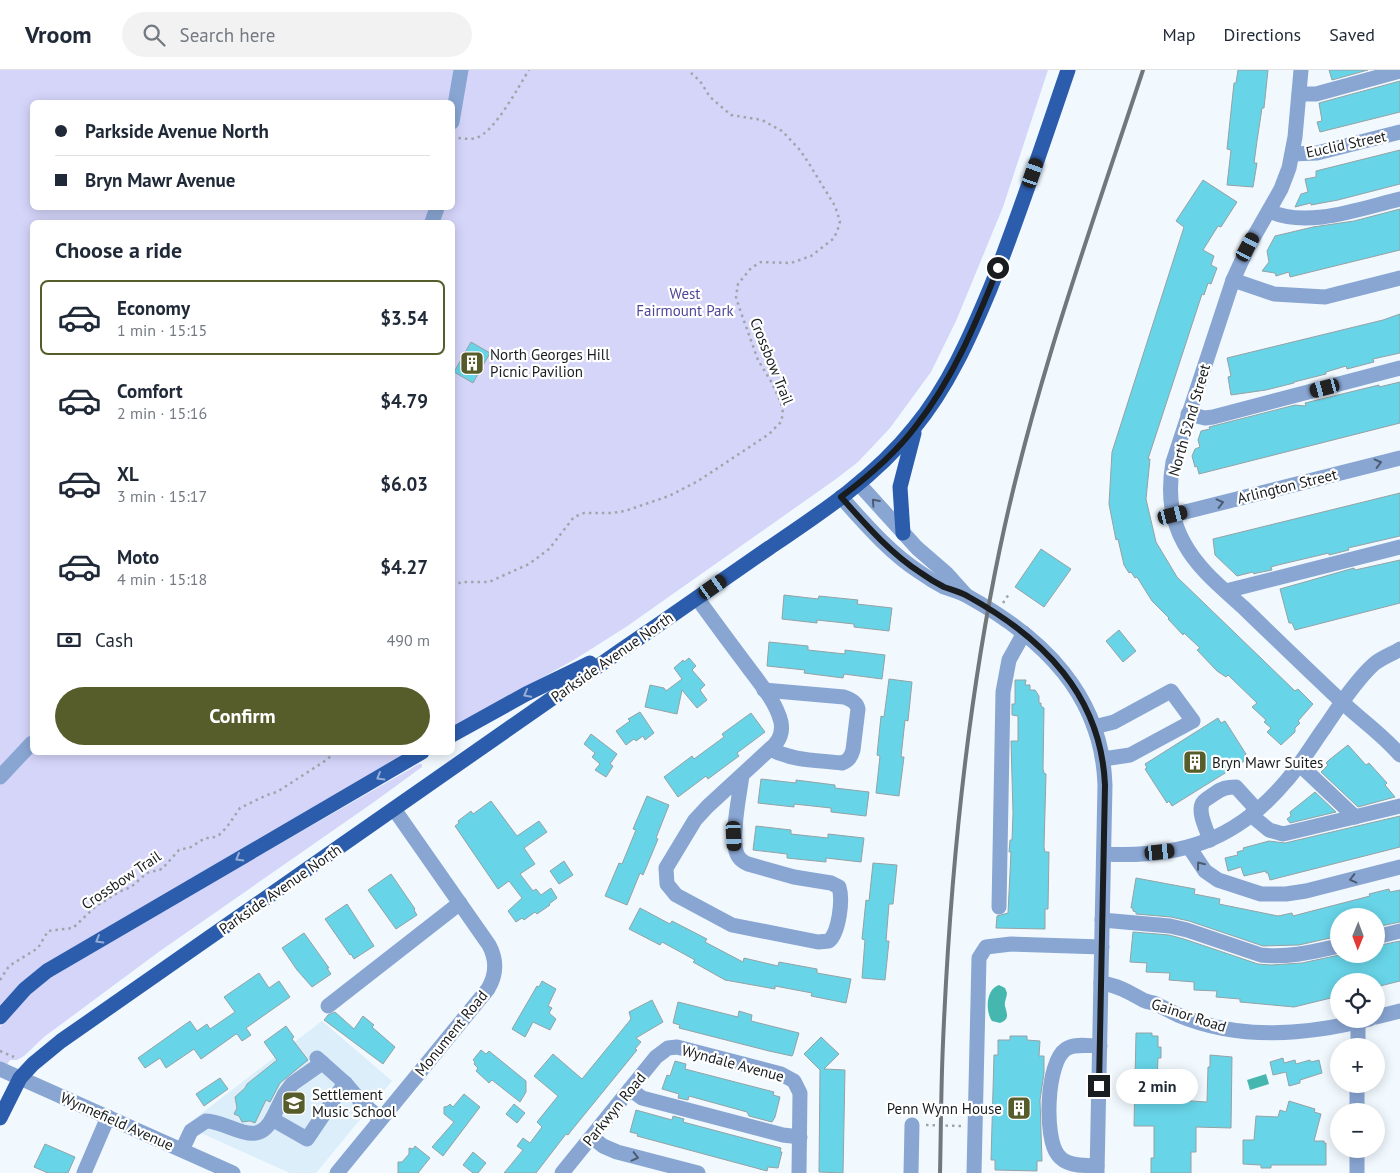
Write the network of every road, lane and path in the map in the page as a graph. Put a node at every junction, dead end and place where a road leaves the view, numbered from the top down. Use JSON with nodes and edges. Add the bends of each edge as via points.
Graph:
{"nodes":[{"id":1,"x":529,"y":70,"type":"edge"},
{"id":2,"x":691,"y":70,"type":"edge"},
{"id":3,"x":1068,"y":70,"type":"edge"},
{"id":4,"x":1301,"y":70,"type":"edge"},
{"id":5,"x":1400,"y":71,"type":"edge"},
{"id":6,"x":459,"y":72,"type":"edge"},
{"id":7,"x":1299,"y":94,"type":"junction"},
{"id":8,"x":455,"y":101,"type":"edge"},
{"id":9,"x":1400,"y":132,"type":"edge"},
{"id":10,"x":455,"y":136,"type":"edge"},
{"id":11,"x":1292,"y":154,"type":"junction"},
{"id":12,"x":1400,"y":199,"type":"edge"},
{"id":13,"x":1269,"y":211,"type":"junction"},
{"id":14,"x":1400,"y":278,"type":"edge"},
{"id":15,"x":1233,"y":280,"type":"junction"},
{"id":16,"x":1400,"y":368,"type":"edge"},
{"id":17,"x":1188,"y":414,"type":"junction"},
{"id":18,"x":916,"y":427,"type":"junction"},
{"id":19,"x":1400,"y":458,"type":"edge"},
{"id":20,"x":859,"y":484,"type":"junction"},
{"id":21,"x":841,"y":497,"type":"junction"},
{"id":22,"x":1173,"y":515,"type":"junction"},
{"id":23,"x":903,"y":533,"type":"junction"},
{"id":24,"x":1400,"y":547,"type":"edge"},
{"id":25,"x":455,"y":584,"type":"edge"},
{"id":26,"x":1226,"y":591,"type":"junction"},
{"id":27,"x":968,"y":596,"type":"junction"},
{"id":28,"x":697,"y":598,"type":"junction"},
{"id":29,"x":1024,"y":633,"type":"junction"},
{"id":30,"x":634,"y":642,"type":"junction"},
{"id":31,"x":1400,"y":648,"type":"edge"},
{"id":32,"x":764,"y":690,"type":"junction"},
{"id":33,"x":1342,"y":702,"type":"junction"},
{"id":34,"x":1094,"y":727,"type":"junction"},
{"id":35,"x":455,"y":734,"type":"edge"},
{"id":36,"x":30,"y":745,"type":"edge"},
{"id":37,"x":770,"y":749,"type":"junction"},
{"id":38,"x":1399,"y":753,"type":"edge"},
{"id":39,"x":331,"y":755,"type":"edge"},
{"id":40,"x":417,"y":755,"type":"edge"},
{"id":41,"x":1103,"y":759,"type":"junction"},
{"id":42,"x":1299,"y":764,"type":"junction"},
{"id":43,"x":742,"y":775,"type":"junction"},
{"id":44,"x":0,"y":777,"type":"edge"},
{"id":45,"x":1400,"y":806,"type":"edge"},
{"id":46,"x":394,"y":809,"type":"junction"},
{"id":47,"x":1254,"y":812,"type":"junction"},
{"id":48,"x":1355,"y":817,"type":"junction"},
{"id":49,"x":1210,"y":840,"type":"junction"},
{"id":50,"x":1189,"y":848,"type":"junction"},
{"id":51,"x":1104,"y":854,"type":"junction"},
{"id":52,"x":1400,"y":867,"type":"edge"},
{"id":53,"x":460,"y":903,"type":"junction"},
{"id":54,"x":999,"y":907,"type":"dead end"},
{"id":55,"x":1102,"y":920,"type":"junction"},
{"id":56,"x":1400,"y":931,"type":"edge"},
{"id":57,"x":1385,"y":935,"type":"edge"},
{"id":58,"x":1102,"y":947,"type":"junction"},
{"id":59,"x":1330,"y":948,"type":"edge"},
{"id":60,"x":0,"y":980,"type":"edge"},
{"id":61,"x":1101,"y":983,"type":"junction"},
{"id":62,"x":328,"y":1006,"type":"dead end"},
{"id":63,"x":1400,"y":1011,"type":"edge"},
{"id":64,"x":1385,"y":1015,"type":"edge"},
{"id":65,"x":0,"y":1017,"type":"edge"},
{"id":66,"x":1330,"y":1027,"type":"edge"},
{"id":67,"x":1100,"y":1046,"type":"junction"},
{"id":68,"x":668,"y":1048,"type":"joint"},
{"id":69,"x":0,"y":1051,"type":"edge"},
{"id":70,"x":14,"y":1058,"type":"dead end"},
{"id":71,"x":0,"y":1070,"type":"edge"},
{"id":72,"x":20,"y":1078,"type":"junction"},
{"id":73,"x":345,"y":1083,"type":"junction"},
{"id":74,"x":630,"y":1089,"type":"junction"},
{"id":75,"x":108,"y":1117,"type":"junction"},
{"id":76,"x":0,"y":1118,"type":"edge"},
{"id":77,"x":381,"y":1119,"type":"junction"},
{"id":78,"x":272,"y":1120,"type":"junction"},
{"id":79,"x":912,"y":1125,"type":"joint"},
{"id":80,"x":976,"y":1126,"type":"junction"},
{"id":81,"x":592,"y":1136,"type":"junction"},
{"id":82,"x":800,"y":1136,"type":"junction"},
{"id":83,"x":182,"y":1150,"type":"junction"},
{"id":84,"x":1357,"y":1158,"type":"edge"},
{"id":85,"x":1097,"y":1169,"type":"edge"},
{"id":86,"x":84,"y":1173,"type":"edge"},
{"id":87,"x":233,"y":1173,"type":"edge"},
{"id":88,"x":337,"y":1173,"type":"edge"},
{"id":89,"x":562,"y":1173,"type":"edge"},
{"id":90,"x":698,"y":1173,"type":"edge"},
{"id":91,"x":799,"y":1173,"type":"edge"},
{"id":92,"x":911,"y":1173,"type":"edge"},
{"id":93,"x":974,"y":1173,"type":"edge"},
{"id":94,"x":1357,"y":1173,"type":"edge"}],
"edges":[{"from":1,"to":10,"type":"path","via":[[485,133],[471,139]]},
{"from":2,"to":25,"type":"path","name":"Crossbow Trail","via":[[710,97],[731,115],[762,120],[782,131],[808,162],[835,206],[840,221],[833,239],[811,256],[791,263],[761,262],[751,268],[738,284],[737,302],[758,360],[781,404],[781,422],[769,434],[698,481],[668,496],[625,511],[584,513],[574,517],[549,549],[529,564],[489,582]]},
{"from":3,"to":18,"type":"main road","name":"Parkside Avenue North","via":[[1027,191],[978,318],[949,376]]},
{"from":4,"to":7,"type":"street","name":"North 52nd Street"},
{"from":5,"to":7,"type":"street","via":[[1316,94]]},
{"from":6,"to":8,"type":"street"},
{"from":7,"to":11,"type":"street","name":"North 52nd Street"},
{"from":9,"to":11,"type":"street","name":"Euclid Street","via":[[1317,153]]},
{"from":11,"to":13,"type":"street","name":"North 52nd Street"},
{"from":12,"to":13,"type":"street","via":[[1314,218],[1283,217]]},
{"from":13,"to":15,"type":"street","name":"North 52nd Street"},
{"from":14,"to":15,"type":"street","via":[[1325,297],[1274,294]]},
{"from":15,"to":17,"type":"street","name":"North 52nd Street"},
{"from":16,"to":17,"type":"street","via":[[1213,417]]},
{"from":17,"to":22,"type":"street","name":"North 52nd Street","via":[[1172,471]]},
{"from":18,"to":20,"type":"main road","name":"Parkside Avenue North"},
{"from":18,"to":23,"type":"main road","via":[[900,487]]},
{"from":22,"to":19,"type":"street","name":"Arlington Street","one_way":true},
{"from":20,"to":21,"type":"main road","name":"Parkside Avenue North"},
{"from":23,"to":20,"type":"street","one_way":true},
{"from":21,"to":27,"type":"street","via":[[872,533],[902,560],[942,586]]},
{"from":21,"to":28,"type":"main road","name":"Parkside Avenue North"},
{"from":22,"to":26,"type":"street","name":"North 52nd Street","via":[[1190,553]]},
{"from":23,"to":27,"type":"street"},
{"from":24,"to":26,"type":"street"},
{"from":26,"to":33,"type":"street","name":"North 52nd Street"},
{"from":27,"to":29,"type":"street"},
{"from":28,"to":30,"type":"main road","name":"Parkside Avenue North"},
{"from":28,"to":32,"type":"street"},
{"from":29,"to":34,"type":"street","via":[[1066,674],[1081,697]]},
{"from":29,"to":54,"type":"street","via":[[1006,668],[1003,692]]},
{"from":30,"to":35,"type":"main road","one_way":true,"via":[[526,694]]},
{"from":30,"to":46,"type":"main road","name":"Parkside Avenue North"},
{"from":31,"to":33,"type":"street","via":[[1374,664]]},
{"from":32,"to":37,"type":"street","via":[[781,723],[780,737]]},
{"from":32,"to":37,"type":"street","via":[[844,697],[854,701],[858,709],[853,750],[842,763],[784,756]]},
{"from":33,"to":38,"type":"street","name":"North 52nd Street"},
{"from":33,"to":42,"type":"street"},
{"from":34,"to":41,"type":"street"},
{"from":34,"to":41,"type":"street","via":[[1114,722],[1172,691],[1192,721],[1130,755]]},
{"from":36,"to":44,"type":"street"},
{"from":37,"to":43,"type":"street"},
{"from":39,"to":60,"type":"path","name":"Crossbow Trail","via":[[285,788],[240,808],[219,835],[179,850],[162,869],[147,873],[131,887],[96,906],[73,928],[48,931],[38,948],[9,966]]},
{"from":40,"to":65,"type":"main road","one_way":true,"via":[[54,967],[25,989]]},
{"from":41,"to":51,"type":"street"},
{"from":42,"to":47,"type":"street","via":[[1279,789]]},
{"from":42,"to":48,"type":"street"},
{"from":43,"to":43,"type":"street","via":[[734,836],[738,857],[748,864],[839,887],[841,897],[836,930],[829,941],[818,942],[732,924],[676,895],[668,884],[666,868],[690,827],[701,812]]},
{"from":45,"to":48,"type":"street"},
{"from":46,"to":53,"type":"street","name":"Monument Road"},
{"from":46,"to":72,"type":"main road","name":"Parkside Avenue North","via":[[61,1041]]},
{"from":47,"to":48,"type":"street","via":[[1269,830],[1284,834]]},
{"from":47,"to":49,"type":"street"},
{"from":47,"to":49,"type":"street","via":[[1236,788],[1220,790],[1201,806]]},
{"from":49,"to":50,"type":"street"},
{"from":50,"to":51,"type":"street","via":[[1149,854]]},
{"from":52,"to":50,"type":"street","one_way":true,"via":[[1306,891],[1261,894],[1212,876],[1200,866]]},
{"from":51,"to":55,"type":"street"},
{"from":53,"to":62,"type":"street"},
{"from":53,"to":77,"type":"street","name":"Monument Road","via":[[493,952],[492,982]]},
{"from":55,"to":58,"type":"street"},
{"from":55,"to":59,"type":"street","via":[[1170,926],[1261,955],[1302,954]]},
{"from":56,"to":57,"type":"street"},
{"from":58,"to":61,"type":"street"},
{"from":58,"to":80,"type":"street","via":[[986,946],[979,958]]},
{"from":61,"to":66,"type":"street","name":"Gainor Road","via":[[1116,986],[1179,1015],[1243,1032],[1275,1034]]},
{"from":61,"to":67,"type":"street"},
{"from":63,"to":64,"type":"street"},
{"from":67,"to":85,"type":"street"},
{"from":67,"to":85,"type":"street","via":[[1070,1047],[1060,1054],[1050,1091],[1051,1137],[1057,1154],[1068,1162]]},
{"from":68,"to":74,"type":"street","name":"Parkwyn Road","via":[[656,1057]]},
{"from":68,"to":82,"type":"street","name":"Wyndale Avenue","via":[[682,1048],[790,1078],[800,1093]]},
{"from":69,"to":70,"type":"path"},
{"from":71,"to":72,"type":"street","name":"Wynnefield Avenue"},
{"from":72,"to":75,"type":"street","name":"Wynnefield Avenue"},
{"from":72,"to":76,"type":"main road","name":"Parkside Avenue North"},
{"from":73,"to":77,"type":"street"},
{"from":73,"to":78,"type":"street","via":[[308,1138]]},
{"from":73,"to":78,"type":"street","via":[[320,1060],[292,1084]]},
{"from":74,"to":81,"type":"street","name":"Parkwyn Road"},
{"from":74,"to":82,"type":"street","via":[[642,1098],[783,1135]]},
{"from":75,"to":83,"type":"street","name":"Wynnefield Avenue"},
{"from":75,"to":86,"type":"street"},
{"from":77,"to":88,"type":"street","name":"Monument Road"},
{"from":78,"to":83,"type":"street","via":[[265,1130],[255,1134],[206,1121],[191,1131]]},
{"from":79,"to":80,"type":"path"},
{"from":79,"to":92,"type":"street"},
{"from":80,"to":93,"type":"street"},
{"from":81,"to":89,"type":"street","name":"Parkwyn Road"},
{"from":81,"to":90,"type":"street","one_way":true,"via":[[616,1152]]},
{"from":82,"to":91,"type":"street"},
{"from":83,"to":87,"type":"street","name":"Wynnefield Avenue"},
{"from":84,"to":94,"type":"street"}]}
